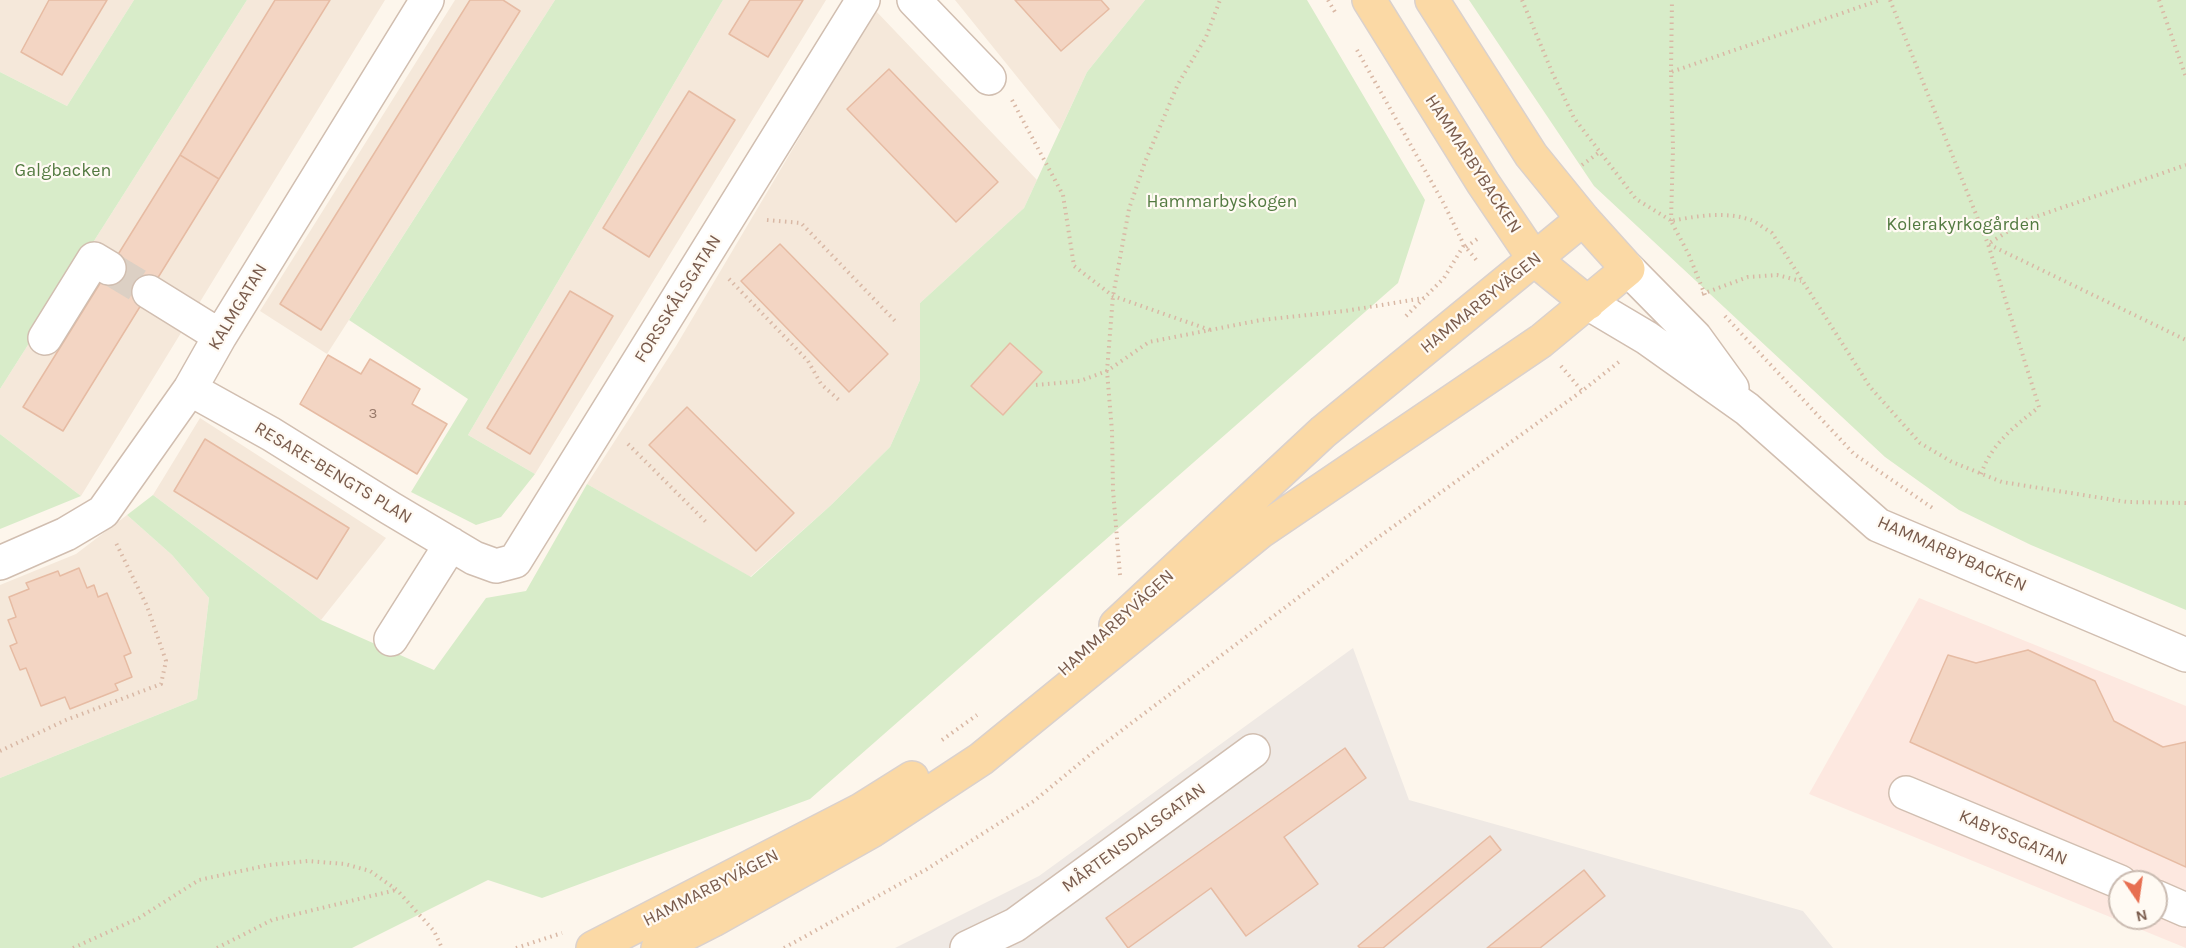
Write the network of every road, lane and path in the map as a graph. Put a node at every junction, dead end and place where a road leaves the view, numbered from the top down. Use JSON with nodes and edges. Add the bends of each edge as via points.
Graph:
{"nodes":[{"id":1,"x":427,"y":0,"type":"edge"},
{"id":2,"x":863,"y":0,"type":"edge"},
{"id":3,"x":914,"y":0,"type":"edge"},
{"id":4,"x":1220,"y":0,"type":"edge"},
{"id":5,"x":1328,"y":0,"type":"edge"},
{"id":6,"x":1369,"y":0,"type":"edge"},
{"id":7,"x":1432,"y":0,"type":"edge"},
{"id":8,"x":1522,"y":0,"type":"edge"},
{"id":9,"x":1672,"y":0,"type":"edge"},
{"id":10,"x":1880,"y":0,"type":"edge"},
{"id":11,"x":1890,"y":0,"type":"edge"},
{"id":12,"x":2159,"y":0,"type":"edge"},
{"id":13,"x":1340,"y":20,"type":"dead end"},
{"id":14,"x":1351,"y":41,"type":"dead end"},
{"id":15,"x":1671,"y":72,"type":"junction"},
{"id":16,"x":2186,"y":77,"type":"edge"},
{"id":17,"x":989,"y":78,"type":"joint"},
{"id":18,"x":2186,"y":165,"type":"edge"},
{"id":19,"x":758,"y":219,"type":"dead end"},
{"id":20,"x":1583,"y":219,"type":"junction"},
{"id":21,"x":1671,"y":221,"type":"junction"},
{"id":22,"x":1988,"y":244,"type":"junction"},
{"id":23,"x":1535,"y":260,"type":"junction"},
{"id":24,"x":109,"y":268,"type":"tunnel mouth"},
{"id":25,"x":1628,"y":269,"type":"junction"},
{"id":26,"x":724,"y":273,"type":"dead end"},
{"id":27,"x":1803,"y":282,"type":"junction"},
{"id":28,"x":149,"y":292,"type":"tunnel mouth"},
{"id":29,"x":1703,"y":293,"type":"junction"},
{"id":30,"x":1113,"y":296,"type":"junction"},
{"id":31,"x":1425,"y":297,"type":"junction"},
{"id":32,"x":1711,"y":301,"type":"dead end"},
{"id":33,"x":1588,"y":303,"type":"junction"},
{"id":34,"x":1719,"y":310,"type":"dead end"},
{"id":35,"x":1676,"y":317,"type":"junction"},
{"id":36,"x":897,"y":322,"type":"dead end"},
{"id":37,"x":1401,"y":322,"type":"dead end"},
{"id":38,"x":1210,"y":330,"type":"junction"},
{"id":39,"x":220,"y":336,"type":"junction"},
{"id":40,"x":45,"y":338,"type":"dead end"},
{"id":41,"x":1647,"y":338,"type":"junction"},
{"id":42,"x":2186,"y":340,"type":"edge"},
{"id":43,"x":1107,"y":371,"type":"junction"},
{"id":44,"x":1036,"y":385,"type":"dead end"},
{"id":45,"x":190,"y":389,"type":"junction"},
{"id":46,"x":839,"y":400,"type":"dead end"},
{"id":47,"x":1747,"y":409,"type":"junction"},
{"id":48,"x":1981,"y":474,"type":"junction"},
{"id":49,"x":2186,"y":503,"type":"edge"},
{"id":50,"x":1934,"y":510,"type":"dead end"},
{"id":51,"x":103,"y":512,"type":"junction"},
{"id":52,"x":463,"y":551,"type":"junction"},
{"id":53,"x":0,"y":563,"type":"edge"},
{"id":54,"x":1120,"y":582,"type":"dead end"},
{"id":55,"x":391,"y":639,"type":"dead end"},
{"id":56,"x":2186,"y":655,"type":"edge"},
{"id":57,"x":980,"y":713,"type":"dead end"},
{"id":58,"x":942,"y":741,"type":"dead end"},
{"id":59,"x":0,"y":751,"type":"edge"},
{"id":60,"x":1253,"y":751,"type":"dead end"},
{"id":61,"x":1906,"y":793,"type":"dead end"},
{"id":62,"x":2108,"y":877,"type":"edge"},
{"id":63,"x":397,"y":890,"type":"junction"},
{"id":64,"x":2168,"y":902,"type":"edge"},
{"id":65,"x":2186,"y":910,"type":"edge"},
{"id":66,"x":1023,"y":937,"type":"edge"},
{"id":67,"x":580,"y":939,"type":"edge"},
{"id":68,"x":73,"y":948,"type":"edge"},
{"id":69,"x":217,"y":948,"type":"edge"},
{"id":70,"x":442,"y":948,"type":"edge"},
{"id":71,"x":516,"y":948,"type":"edge"},
{"id":72,"x":658,"y":948,"type":"edge"},
{"id":73,"x":784,"y":948,"type":"edge"},
{"id":74,"x":967,"y":948,"type":"edge"}],
"edges":[{"from":1,"to":39,"type":"street","name":"KALMGATAN"},
{"from":2,"to":52,"type":"street","name":"FORSSKÅLSGATAN","via":[[514,561],[496,566]]},
{"from":3,"to":17,"type":"street"},
{"from":4,"to":30,"type":"path","via":[[1145,162],[1129,209]]},
{"from":5,"to":13,"type":"path"},
{"from":6,"to":23,"type":"main road","name":"HAMMARBYBACKEN"},
{"from":7,"to":20,"type":"main road","name":"HAMMARBYBACKEN","via":[[1531,154]]},
{"from":8,"to":21,"type":"path","via":[[1574,118],[1636,199]]},
{"from":9,"to":15,"type":"path"},
{"from":10,"to":15,"type":"path"},
{"from":11,"to":22,"type":"path"},
{"from":12,"to":16,"type":"path"},
{"from":14,"to":31,"type":"path","via":[[1464,245],[1444,278]]},
{"from":15,"to":21,"type":"path"},
{"from":17,"to":30,"type":"path","via":[[1014,102],[1063,195],[1074,266]]},
{"from":18,"to":22,"type":"path","via":[[2026,220]]},
{"from":19,"to":36,"type":"path","via":[[801,223]]},
{"from":20,"to":23,"type":"main road","name":"HAMMARBYVÄGEN"},
{"from":20,"to":25,"type":"main road","name":"HAMMARBYBACKEN"},
{"from":21,"to":27,"type":"path","via":[[1700,215],[1751,220],[1772,232]]},
{"from":21,"to":29,"type":"path"},
{"from":22,"to":42,"type":"path"},
{"from":22,"to":48,"type":"path","via":[[2039,407],[2008,432],[1987,456]]},
{"from":23,"to":33,"type":"main road","name":"HAMMARBYBACKEN"},
{"from":23,"to":67,"type":"main road","name":"HAMMARBYVÄGEN","via":[[1323,432],[1069,668],[975,739],[861,810]]},
{"from":24,"to":40,"type":"street","via":[[94,259]]},
{"from":25,"to":33,"type":"main road","name":"HAMMARBYVÄGEN"},
{"from":25,"to":35,"type":"street","name":"HAMMARBYBACKEN"},
{"from":26,"to":46,"type":"path","via":[[808,361],[821,384]]},
{"from":27,"to":29,"type":"path","via":[[1777,274],[1748,277]]},
{"from":27,"to":48,"type":"path","via":[[1870,387],[1906,429],[1920,443]]},
{"from":28,"to":39,"type":"street"},
{"from":29,"to":32,"type":"path"},
{"from":29,"to":35,"type":"path"},
{"from":30,"to":38,"type":"path"},
{"from":30,"to":43,"type":"path"},
{"from":31,"to":37,"type":"path"},
{"from":31,"to":38,"type":"path"},
{"from":33,"to":41,"type":"street","name":"HAMMARBYBACKEN"},
{"from":33,"to":72,"type":"main road","name":"HAMMARBYVÄGEN","via":[[1532,347],[1261,531],[981,759],[873,830]]},
{"from":34,"to":50,"type":"path","via":[[1854,454]]},
{"from":35,"to":47,"type":"street","name":"HAMMARBYBACKEN"},
{"from":38,"to":43,"type":"path","via":[[1149,342]]},
{"from":39,"to":45,"type":"street","name":"KALMGATAN"},
{"from":41,"to":47,"type":"street","name":"HAMMARBYBACKEN"},
{"from":41,"to":73,"type":"path","via":[[1582,391],[1376,539],[1125,728],[1034,801],[927,869]]},
{"from":43,"to":44,"type":"path","via":[[1080,381]]},
{"from":43,"to":54,"type":"path"},
{"from":45,"to":51,"type":"street","name":"KALMGATAN"},
{"from":45,"to":52,"type":"street","name":"RESARE-BENGTS PLAN"},
{"from":47,"to":56,"type":"street","name":"HAMMARBYBACKEN","via":[[1878,525]]},
{"from":48,"to":49,"type":"path","via":[[2002,482],[2127,502]]},
{"from":51,"to":53,"type":"street","name":"KALMGATAN","via":[[66,534]]},
{"from":51,"to":59,"type":"path","via":[[151,617],[165,661],[161,684],[66,720]]},
{"from":52,"to":55,"type":"street"},
{"from":57,"to":58,"type":"path"},
{"from":60,"to":66,"type":"street","name":"MÅRTENSDALSGATAN"},
{"from":61,"to":62,"type":"street","name":"KABYSSGATAN"},
{"from":63,"to":68,"type":"path","via":[[370,871],[345,864],[308,861],[269,865],[199,880],[139,918]]},
{"from":63,"to":69,"type":"path","via":[[272,920]]},
{"from":63,"to":70,"type":"path","via":[[434,931]]},
{"from":64,"to":65,"type":"street"},
{"from":66,"to":74,"type":"street","name":"MÅRTENSDALSGATAN"},
{"from":67,"to":71,"type":"path","via":[[559,935]]}]}
